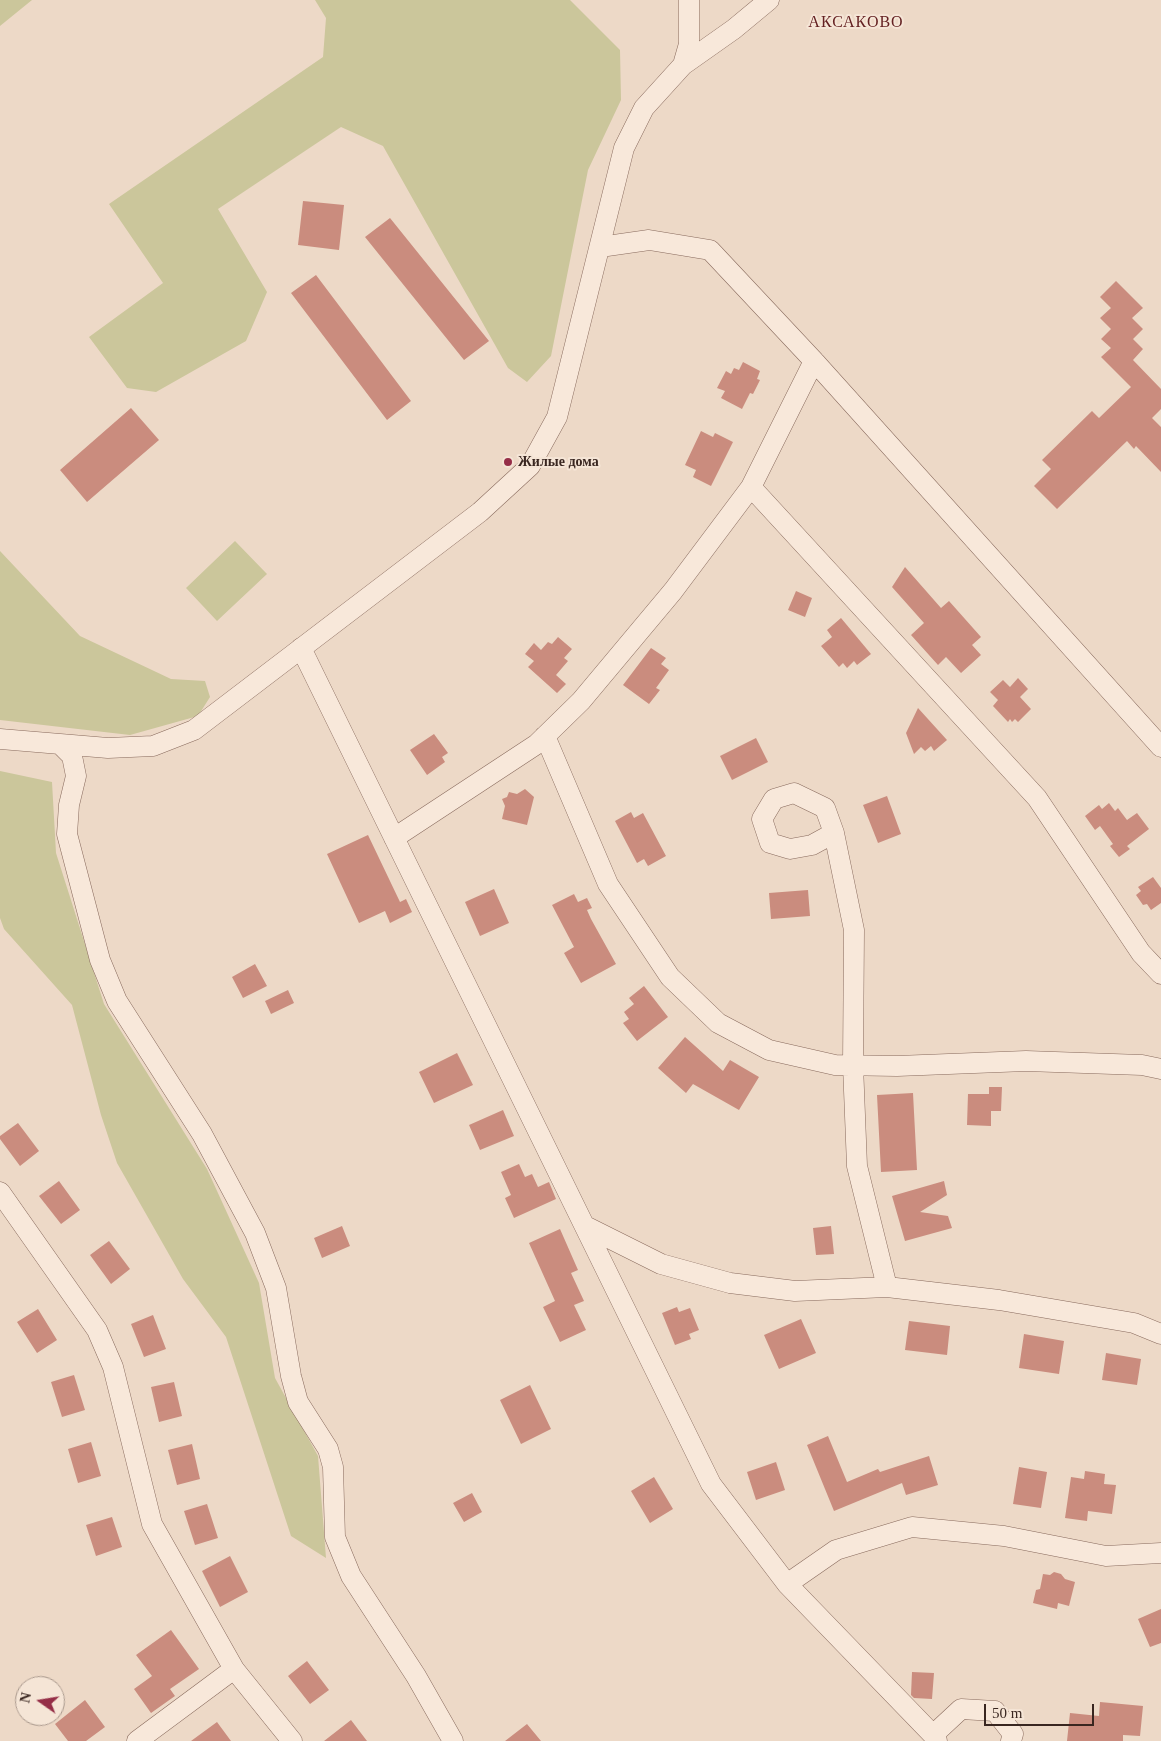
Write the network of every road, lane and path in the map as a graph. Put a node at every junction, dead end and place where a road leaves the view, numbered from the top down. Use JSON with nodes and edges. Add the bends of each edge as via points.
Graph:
{"nodes":[{"id":1,"x":689,"y":0,"type":"edge"},
{"id":2,"x":769,"y":0,"type":"edge"},
{"id":3,"x":683,"y":65,"type":"junction"},
{"id":4,"x":600,"y":247,"type":"junction"},
{"id":5,"x":814,"y":361,"type":"junction"},
{"id":6,"x":751,"y":487,"type":"junction"},
{"id":7,"x":301,"y":648,"type":"junction"},
{"id":8,"x":545,"y":736,"type":"junction"},
{"id":9,"x":0,"y":739,"type":"edge"},
{"id":10,"x":60,"y":744,"type":"junction"},
{"id":11,"x":1161,"y":747,"type":"edge"},
{"id":12,"x":834,"y":833,"type":"dead end"},
{"id":13,"x":394,"y":838,"type":"junction"},
{"id":14,"x":1161,"y":974,"type":"edge"},
{"id":15,"x":1161,"y":1056,"type":"edge"},
{"id":16,"x":853,"y":1065,"type":"junction"},
{"id":17,"x":1152,"y":1067,"type":"edge"},
{"id":18,"x":0,"y":1192,"type":"edge"},
{"id":19,"x":585,"y":1226,"type":"junction"},
{"id":20,"x":888,"y":1287,"type":"junction"},
{"id":21,"x":1161,"y":1334,"type":"edge"},
{"id":22,"x":1161,"y":1552,"type":"edge"},
{"id":23,"x":788,"y":1584,"type":"junction"},
{"id":24,"x":234,"y":1669,"type":"junction"},
{"id":25,"x":935,"y":1738,"type":"edge"},
{"id":26,"x":137,"y":1741,"type":"edge"},
{"id":27,"x":292,"y":1741,"type":"edge"},
{"id":28,"x":453,"y":1741,"type":"edge"},
{"id":29,"x":1011,"y":1741,"type":"edge"}],
"edges":[{"from":1,"to":3,"type":"street","via":[[689,44]]},
{"from":2,"to":3,"type":"street"},
{"from":3,"to":4,"type":"street","via":[[644,108],[624,148]]},
{"from":4,"to":5,"type":"street","via":[[649,240],[710,250]]},
{"from":4,"to":7,"type":"street","via":[[557,417],[530,466],[480,512]]},
{"from":5,"to":6,"type":"street"},
{"from":5,"to":11,"type":"street"},
{"from":6,"to":8,"type":"street","via":[[673,591],[581,701]]},
{"from":6,"to":14,"type":"street","via":[[1037,798],[1141,953]]},
{"from":7,"to":10,"type":"street","via":[[194,730],[153,746],[108,748]]},
{"from":7,"to":13,"type":"street"},
{"from":8,"to":13,"type":"street"},
{"from":8,"to":16,"type":"street","via":[[608,884],[670,977],[718,1023],[769,1050],[835,1065]]},
{"from":9,"to":10,"type":"street"},
{"from":10,"to":28,"type":"street","via":[[72,756],[76,776],[66,834],[100,960],[117,1001],[202,1134],[255,1233],[276,1288],[298,1402],[328,1449],[333,1467],[335,1537],[351,1576],[416,1676]]},
{"from":12,"to":16,"type":"street","via":[[854,930]]},
{"from":13,"to":19,"type":"street"},
{"from":15,"to":17,"type":"street"},
{"from":16,"to":17,"type":"street","via":[[1026,1061]]},
{"from":16,"to":20,"type":"street","via":[[857,1166]]},
{"from":18,"to":24,"type":"street","via":[[97,1330],[113,1367],[152,1524]]},
{"from":19,"to":20,"type":"street","via":[[661,1264],[730,1283],[795,1291]]},
{"from":19,"to":23,"type":"street","via":[[711,1484]]},
{"from":20,"to":21,"type":"street","via":[[1000,1300],[1134,1323]]},
{"from":22,"to":23,"type":"street","via":[[1106,1556],[1004,1536],[912,1527],[836,1550]]},
{"from":23,"to":25,"type":"street"},
{"from":24,"to":26,"type":"street"},
{"from":24,"to":27,"type":"street"},
{"from":25,"to":29,"type":"street","via":[[961,1709],[995,1711],[1013,1734]]}]}
